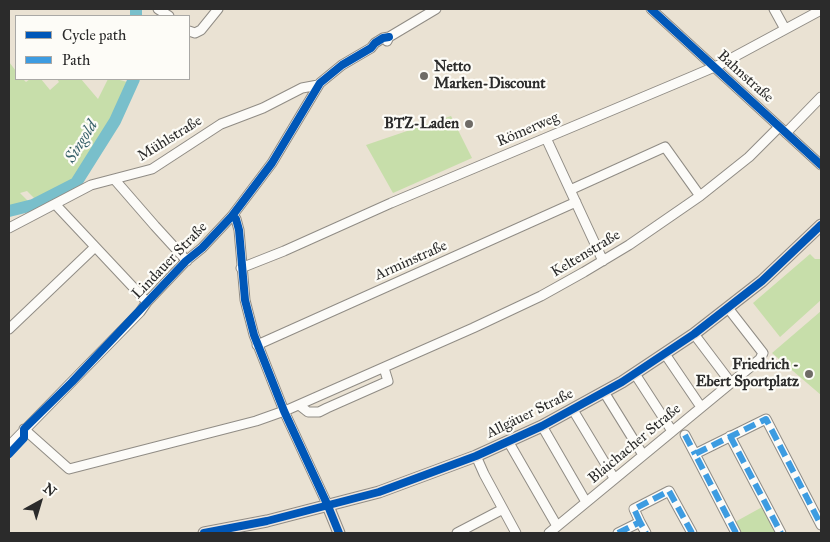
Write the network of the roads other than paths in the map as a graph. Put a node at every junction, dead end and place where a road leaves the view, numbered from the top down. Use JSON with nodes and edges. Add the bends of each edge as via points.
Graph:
{"nodes":[{"id":1,"x":218,"y":9,"type":"edge"},
{"id":2,"x":436,"y":9,"type":"edge"},
{"id":3,"x":651,"y":9,"type":"edge"},
{"id":4,"x":774,"y":9,"type":"edge"},
{"id":5,"x":821,"y":10,"type":"edge"},
{"id":6,"x":785,"y":29,"type":"junction"},
{"id":7,"x":190,"y":31,"type":"edge"},
{"id":8,"x":713,"y":67,"type":"junction"},
{"id":9,"x":319,"y":84,"type":"junction"},
{"id":10,"x":821,"y":97,"type":"edge"},
{"id":11,"x":783,"y":130,"type":"junction"},
{"id":12,"x":546,"y":138,"type":"junction"},
{"id":13,"x":821,"y":165,"type":"edge"},
{"id":14,"x":115,"y":180,"type":"junction"},
{"id":15,"x":570,"y":190,"type":"junction"},
{"id":16,"x":700,"y":196,"type":"junction"},
{"id":17,"x":576,"y":202,"type":"junction"},
{"id":18,"x":55,"y":204,"type":"junction"},
{"id":19,"x":232,"y":216,"type":"junction"},
{"id":20,"x":225,"y":224,"type":"junction"},
{"id":21,"x":821,"y":225,"type":"edge"},
{"id":22,"x":9,"y":228,"type":"edge"},
{"id":23,"x":239,"y":240,"type":"junction"},
{"id":24,"x":95,"y":247,"type":"junction"},
{"id":25,"x":187,"y":260,"type":"junction"},
{"id":26,"x":603,"y":261,"type":"junction"},
{"id":27,"x":241,"y":268,"type":"junction"},
{"id":28,"x":147,"y":302,"type":"junction"},
{"id":29,"x":728,"y":308,"type":"junction"},
{"id":30,"x":9,"y":329,"type":"edge"},
{"id":31,"x":694,"y":334,"type":"junction"},
{"id":32,"x":257,"y":345,"type":"junction"},
{"id":33,"x":665,"y":354,"type":"junction"},
{"id":34,"x":384,"y":368,"type":"junction"},
{"id":35,"x":635,"y":374,"type":"junction"},
{"id":36,"x":731,"y":383,"type":"junction"},
{"id":37,"x":604,"y":392,"type":"junction"},
{"id":38,"x":299,"y":405,"type":"junction"},
{"id":39,"x":701,"y":407,"type":"junction"},
{"id":40,"x":573,"y":410,"type":"junction"},
{"id":41,"x":284,"y":411,"type":"junction"},
{"id":42,"x":542,"y":426,"type":"junction"},
{"id":43,"x":24,"y":429,"type":"junction"},
{"id":44,"x":672,"y":431,"type":"junction"},
{"id":45,"x":685,"y":435,"type":"dead end"},
{"id":46,"x":730,"y":436,"type":"junction"},
{"id":47,"x":508,"y":441,"type":"junction"},
{"id":48,"x":9,"y":446,"type":"edge"},
{"id":49,"x":695,"y":454,"type":"junction"},
{"id":50,"x":643,"y":455,"type":"junction"},
{"id":51,"x":476,"y":456,"type":"junction"},
{"id":52,"x":614,"y":478,"type":"junction"},
{"id":53,"x":586,"y":502,"type":"junction"},
{"id":54,"x":328,"y":506,"type":"junction"},
{"id":55,"x":503,"y":509,"type":"junction"},
{"id":56,"x":640,"y":522,"type":"junction"},
{"id":57,"x":821,"y":525,"type":"edge"},
{"id":58,"x":557,"y":526,"type":"junction"},
{"id":59,"x":204,"y":533,"type":"edge"},
{"id":60,"x":339,"y":533,"type":"edge"},
{"id":61,"x":457,"y":533,"type":"edge"},
{"id":62,"x":516,"y":533,"type":"edge"},
{"id":63,"x":548,"y":533,"type":"edge"},
{"id":64,"x":618,"y":533,"type":"edge"},
{"id":65,"x":646,"y":533,"type":"edge"},
{"id":66,"x":692,"y":533,"type":"edge"},
{"id":67,"x":736,"y":533,"type":"edge"},
{"id":68,"x":781,"y":533,"type":"edge"}],
"edges":[{"from":1,"to":7,"type":"street","via":[[201,30]]},
{"from":2,"to":9,"type":"street","via":[[374,43]]},
{"from":3,"to":8,"type":"street","name":"Bahnstraße"},
{"from":4,"to":6,"type":"street"},
{"from":5,"to":6,"type":"street","name":"Römerweg"},
{"from":6,"to":8,"type":"street","name":"Römerweg"},
{"from":8,"to":11,"type":"street","name":"Bahnstraße"},
{"from":8,"to":12,"type":"street","name":"Römerweg"},
{"from":9,"to":14,"type":"street","name":"Mühlstraße","via":[[302,88],[226,122],[160,165]]},
{"from":9,"to":19,"type":"street","name":"Lindauer Straße","via":[[272,163]]},
{"from":10,"to":11,"type":"street","name":"Keltenstraße"},
{"from":11,"to":13,"type":"street","name":"Bahnstraße"},
{"from":11,"to":16,"type":"street","name":"Keltenstraße"},
{"from":12,"to":15,"type":"street"},
{"from":12,"to":27,"type":"street","name":"Römerweg"},
{"from":14,"to":18,"type":"street","name":"Mühlstraße","via":[[91,185]]},
{"from":14,"to":25,"type":"street"},
{"from":15,"to":16,"type":"street","via":[[665,147]]},
{"from":15,"to":17,"type":"street"},
{"from":16,"to":26,"type":"street","name":"Keltenstraße"},
{"from":17,"to":26,"type":"street"},
{"from":17,"to":32,"type":"street","name":"Arminstraße"},
{"from":18,"to":22,"type":"street","name":"Mühlstraße"},
{"from":18,"to":24,"type":"street"},
{"from":19,"to":20,"type":"street","name":"Lindauer Straße"},
{"from":19,"to":23,"type":"street","via":[[238,224]]},
{"from":20,"to":23,"type":"street"},
{"from":20,"to":25,"type":"street","name":"Lindauer Straße"},
{"from":21,"to":29,"type":"main road","name":"Allgäuer Straße"},
{"from":23,"to":27,"type":"street"},
{"from":24,"to":28,"type":"street"},
{"from":24,"to":30,"type":"street"},
{"from":25,"to":28,"type":"street","name":"Lindauer Straße"},
{"from":26,"to":34,"type":"street","name":"Keltenstraße","via":[[541,296]]},
{"from":27,"to":32,"type":"street"},
{"from":28,"to":43,"type":"street","name":"Lindauer Straße"},
{"from":29,"to":31,"type":"main road","name":"Allgäuer Straße"},
{"from":29,"to":36,"type":"street","name":"Blaichacher Straße","via":[[763,353]]},
{"from":31,"to":33,"type":"main road","name":"Allgäuer Straße"},
{"from":31,"to":36,"type":"street"},
{"from":32,"to":41,"type":"street"},
{"from":33,"to":35,"type":"main road","name":"Allgäuer Straße"},
{"from":33,"to":39,"type":"street"},
{"from":34,"to":38,"type":"street","name":"Keltenstraße"},
{"from":34,"to":38,"type":"street","via":[[388,381],[319,412],[308,412]]},
{"from":35,"to":37,"type":"main road","name":"Allgäuer Straße"},
{"from":35,"to":44,"type":"street"},
{"from":36,"to":39,"type":"street","name":"Blaichacher Straße"},
{"from":37,"to":40,"type":"main road","name":"Allgäuer Straße"},
{"from":37,"to":50,"type":"street"},
{"from":38,"to":41,"type":"street","name":"Keltenstraße"},
{"from":39,"to":44,"type":"street","name":"Blaichacher Straße"},
{"from":40,"to":42,"type":"main road","name":"Allgäuer Straße"},
{"from":40,"to":52,"type":"street"},
{"from":41,"to":43,"type":"street","name":"Keltenstraße","via":[[69,469]]},
{"from":41,"to":54,"type":"street"},
{"from":42,"to":47,"type":"main road","name":"Allgäuer Straße"},
{"from":42,"to":53,"type":"street"},
{"from":43,"to":48,"type":"street","name":"Lindauer Straße"},
{"from":44,"to":50,"type":"street","name":"Blaichacher Straße"},
{"from":45,"to":49,"type":"street"},
{"from":46,"to":49,"type":"street"},
{"from":46,"to":57,"type":"street","via":[[766,419]]},
{"from":46,"to":68,"type":"street"},
{"from":47,"to":51,"type":"main road","name":"Allgäuer Straße"},
{"from":47,"to":58,"type":"street"},
{"from":49,"to":67,"type":"street"},
{"from":50,"to":52,"type":"street","name":"Blaichacher Straße"},
{"from":51,"to":54,"type":"main road","name":"Allgäuer Straße","via":[[379,492]]},
{"from":51,"to":55,"type":"street"},
{"from":52,"to":53,"type":"street","name":"Blaichacher Straße"},
{"from":53,"to":58,"type":"street","name":"Blaichacher Straße"},
{"from":54,"to":59,"type":"main road","name":"Allgäuer Straße"},
{"from":54,"to":60,"type":"main road"},
{"from":55,"to":61,"type":"street"},
{"from":55,"to":62,"type":"street"},
{"from":56,"to":64,"type":"street"},
{"from":56,"to":65,"type":"street"},
{"from":56,"to":66,"type":"street","via":[[634,509],[669,491]]},
{"from":58,"to":63,"type":"street","name":"Blaichacher Straße"}]}
